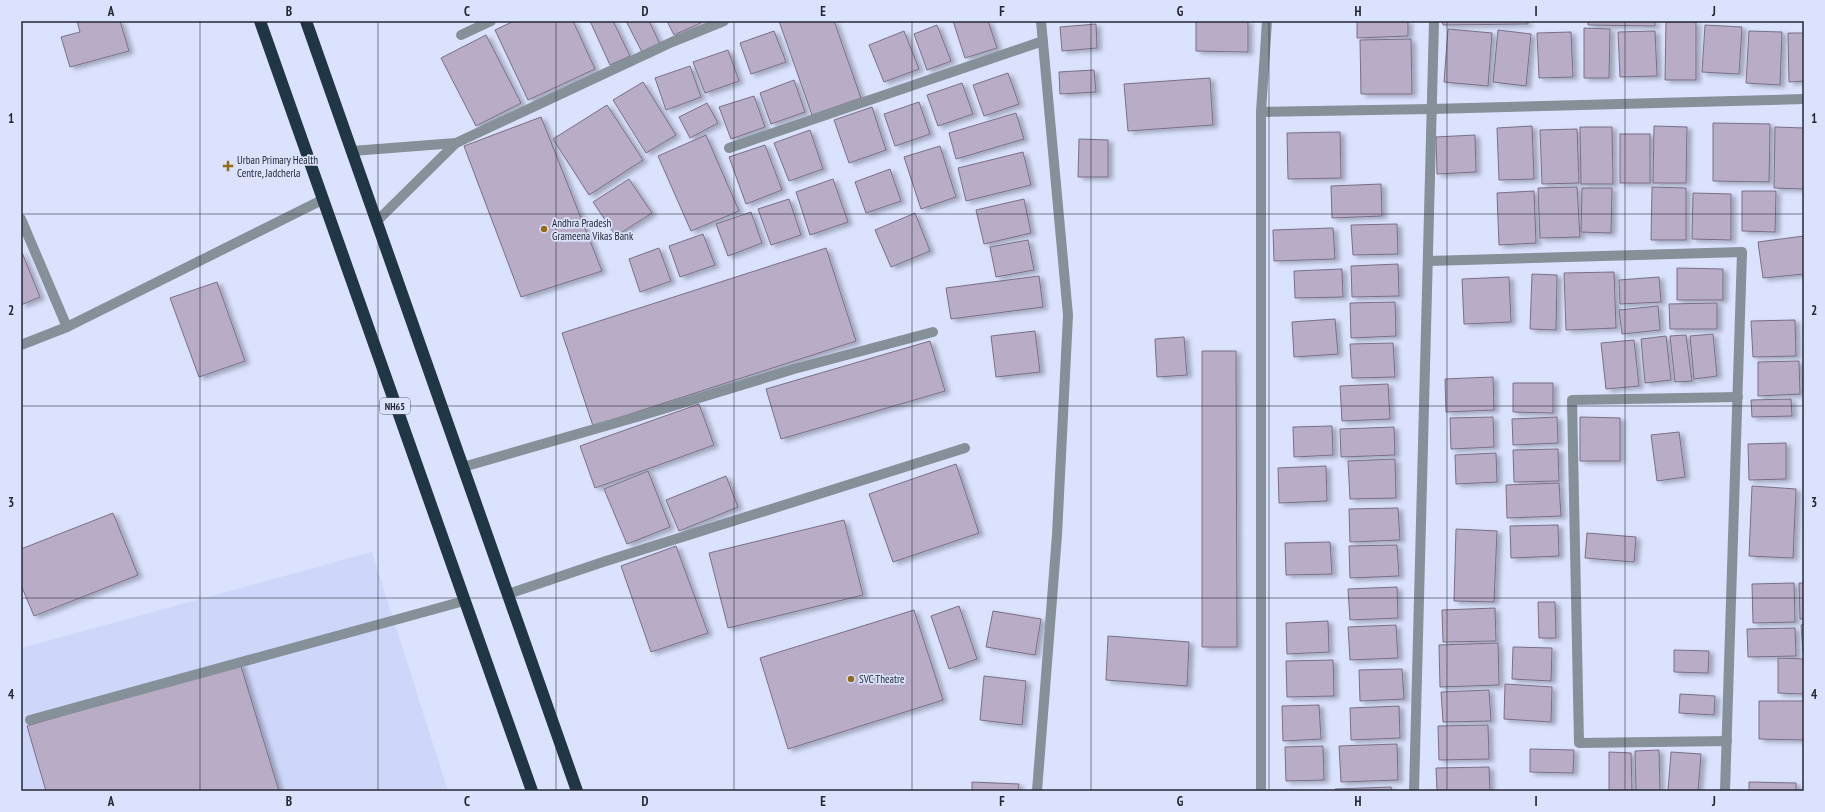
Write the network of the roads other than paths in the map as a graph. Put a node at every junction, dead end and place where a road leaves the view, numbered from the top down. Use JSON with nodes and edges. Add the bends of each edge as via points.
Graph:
{"nodes":[{"id":1,"x":260,"y":21,"type":"edge"},
{"id":2,"x":306,"y":21,"type":"edge"},
{"id":3,"x":491,"y":21,"type":"edge"},
{"id":4,"x":724,"y":21,"type":"edge"},
{"id":5,"x":1041,"y":21,"type":"edge"},
{"id":6,"x":1267,"y":21,"type":"edge"},
{"id":7,"x":1434,"y":21,"type":"edge"},
{"id":8,"x":460,"y":35,"type":"dead end"},
{"id":9,"x":1043,"y":41,"type":"junction"},
{"id":10,"x":1804,"y":99,"type":"edge"},
{"id":11,"x":1431,"y":110,"type":"junction"},
{"id":12,"x":1261,"y":112,"type":"junction"},
{"id":13,"x":456,"y":144,"type":"junction"},
{"id":14,"x":729,"y":148,"type":"dead end"},
{"id":15,"x":352,"y":151,"type":"junction"},
{"id":16,"x":322,"y":200,"type":"junction"},
{"id":17,"x":21,"y":218,"type":"edge"},
{"id":18,"x":377,"y":221,"type":"junction"},
{"id":19,"x":1428,"y":261,"type":"junction"},
{"id":20,"x":67,"y":327,"type":"junction"},
{"id":21,"x":933,"y":332,"type":"dead end"},
{"id":22,"x":21,"y":345,"type":"edge"},
{"id":23,"x":1738,"y":397,"type":"junction"},
{"id":24,"x":965,"y":448,"type":"dead end"},
{"id":25,"x":463,"y":467,"type":"junction"},
{"id":26,"x":508,"y":594,"type":"junction"},
{"id":27,"x":464,"y":600,"type":"junction"},
{"id":28,"x":30,"y":720,"type":"dead end"},
{"id":29,"x":1727,"y":741,"type":"junction"},
{"id":30,"x":532,"y":791,"type":"edge"},
{"id":31,"x":577,"y":791,"type":"edge"},
{"id":32,"x":1038,"y":791,"type":"edge"},
{"id":33,"x":1261,"y":791,"type":"edge"},
{"id":34,"x":1414,"y":791,"type":"edge"},
{"id":35,"x":1725,"y":791,"type":"edge"}],
"edges":[{"from":1,"to":16,"type":"highway","number":"NH65"},
{"from":2,"to":15,"type":"highway"},
{"from":3,"to":8,"type":"street"},
{"from":4,"to":13,"type":"street","via":[[672,42]]},
{"from":5,"to":9,"type":"street"},
{"from":6,"to":12,"type":"street"},
{"from":7,"to":11,"type":"street"},
{"from":9,"to":14,"type":"street"},
{"from":9,"to":32,"type":"street","via":[[1068,315],[1057,535]]},
{"from":10,"to":11,"type":"street"},
{"from":11,"to":12,"type":"street"},
{"from":11,"to":19,"type":"street"},
{"from":12,"to":33,"type":"street"},
{"from":13,"to":15,"type":"street"},
{"from":13,"to":18,"type":"street"},
{"from":15,"to":18,"type":"highway"},
{"from":16,"to":20,"type":"street"},
{"from":16,"to":27,"type":"highway","number":"NH65"},
{"from":17,"to":20,"type":"street"},
{"from":18,"to":25,"type":"highway"},
{"from":19,"to":23,"type":"street","via":[[1742,252]]},
{"from":19,"to":34,"type":"street"},
{"from":20,"to":22,"type":"street"},
{"from":21,"to":25,"type":"street","via":[[794,369]]},
{"from":23,"to":29,"type":"street"},
{"from":23,"to":29,"type":"street","via":[[1572,400],[1579,743]]},
{"from":24,"to":26,"type":"street"},
{"from":25,"to":26,"type":"highway"},
{"from":26,"to":31,"type":"highway"},
{"from":27,"to":28,"type":"street"},
{"from":27,"to":30,"type":"highway","number":"NH65"},
{"from":29,"to":35,"type":"street"}]}
